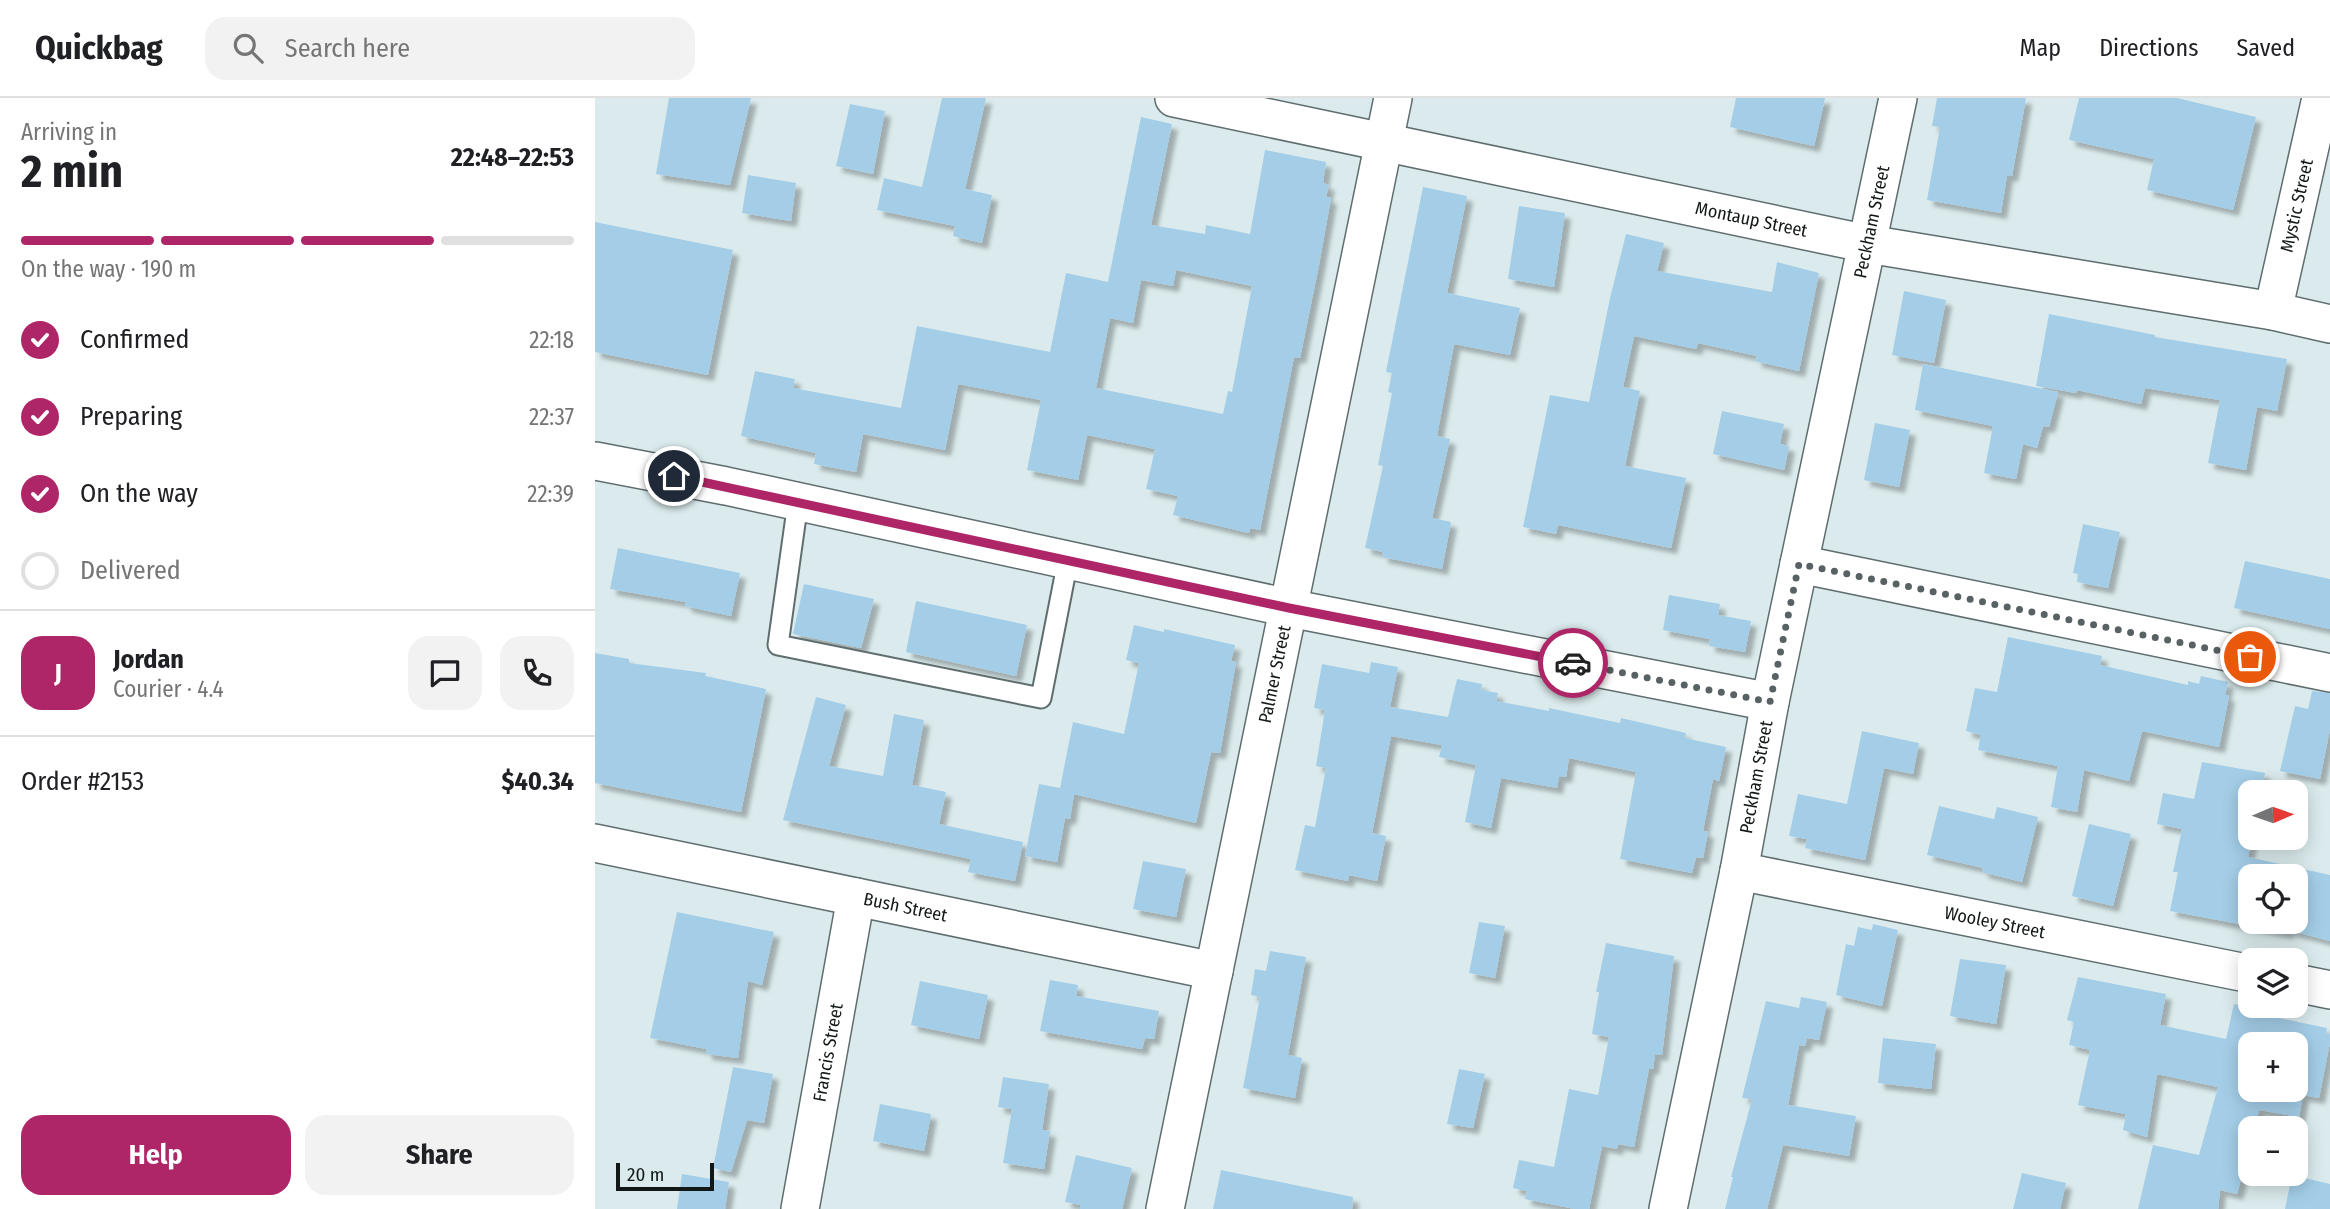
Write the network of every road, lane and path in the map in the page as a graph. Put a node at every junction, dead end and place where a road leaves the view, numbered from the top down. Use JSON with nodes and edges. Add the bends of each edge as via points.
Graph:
{"nodes":[{"id":1,"x":1174,"y":98,"type":"edge"},
{"id":2,"x":1393,"y":98,"type":"edge"},
{"id":3,"x":1898,"y":98,"type":"edge"},
{"id":4,"x":2321,"y":98,"type":"edge"},
{"id":5,"x":1384,"y":142,"type":"junction"},
{"id":6,"x":1868,"y":244,"type":"junction"},
{"id":7,"x":2273,"y":312,"type":"junction"},
{"id":8,"x":2330,"y":324,"type":"edge"},
{"id":9,"x":595,"y":461,"type":"edge"},
{"id":10,"x":798,"y":502,"type":"junction"},
{"id":11,"x":1068,"y":560,"type":"junction"},
{"id":12,"x":1799,"y":564,"type":"junction"},
{"id":13,"x":1289,"y":608,"type":"junction"},
{"id":14,"x":2330,"y":673,"type":"edge"},
{"id":15,"x":1770,"y":702,"type":"junction"},
{"id":16,"x":595,"y":843,"type":"edge"},
{"id":17,"x":1739,"y":871,"type":"junction"},
{"id":18,"x":856,"y":897,"type":"junction"},
{"id":19,"x":1214,"y":971,"type":"junction"},
{"id":20,"x":2238,"y":971,"type":"edge"},
{"id":21,"x":2308,"y":985,"type":"edge"},
{"id":22,"x":2330,"y":990,"type":"edge"},
{"id":23,"x":800,"y":1209,"type":"edge"},
{"id":24,"x":1165,"y":1209,"type":"edge"},
{"id":25,"x":1668,"y":1209,"type":"edge"}],
"edges":[{"from":1,"to":5,"type":"street","name":"Montaup Street"},
{"from":2,"to":5,"type":"street","name":"Palmer Street"},
{"from":3,"to":6,"type":"street","name":"Peckham Street"},
{"from":4,"to":7,"type":"street","name":"Mystic Street"},
{"from":5,"to":6,"type":"street","name":"Montaup Street"},
{"from":5,"to":13,"type":"street","name":"Palmer Street"},
{"from":6,"to":7,"type":"street","name":"Montaup Street"},
{"from":6,"to":12,"type":"street","name":"Peckham Street"},
{"from":7,"to":8,"type":"street","name":"Montaup Street"},
{"from":9,"to":10,"type":"street"},
{"from":10,"to":11,"type":"street"},
{"from":10,"to":11,"type":"lane","via":[[778,645],[1041,698]]},
{"from":11,"to":13,"type":"street"},
{"from":12,"to":14,"type":"street"},
{"from":12,"to":15,"type":"street","name":"Peckham Street"},
{"from":13,"to":15,"type":"street"},
{"from":13,"to":19,"type":"street","name":"Palmer Street"},
{"from":15,"to":17,"type":"street","name":"Peckham Street"},
{"from":16,"to":18,"type":"street","name":"Bush Street"},
{"from":17,"to":20,"type":"street","name":"Wooley Street"},
{"from":17,"to":25,"type":"street","name":"Peckham Street"},
{"from":18,"to":19,"type":"street","name":"Bush Street"},
{"from":18,"to":23,"type":"street","name":"Francis Street"},
{"from":19,"to":24,"type":"street","name":"Palmer Street"},
{"from":21,"to":22,"type":"street"}]}
